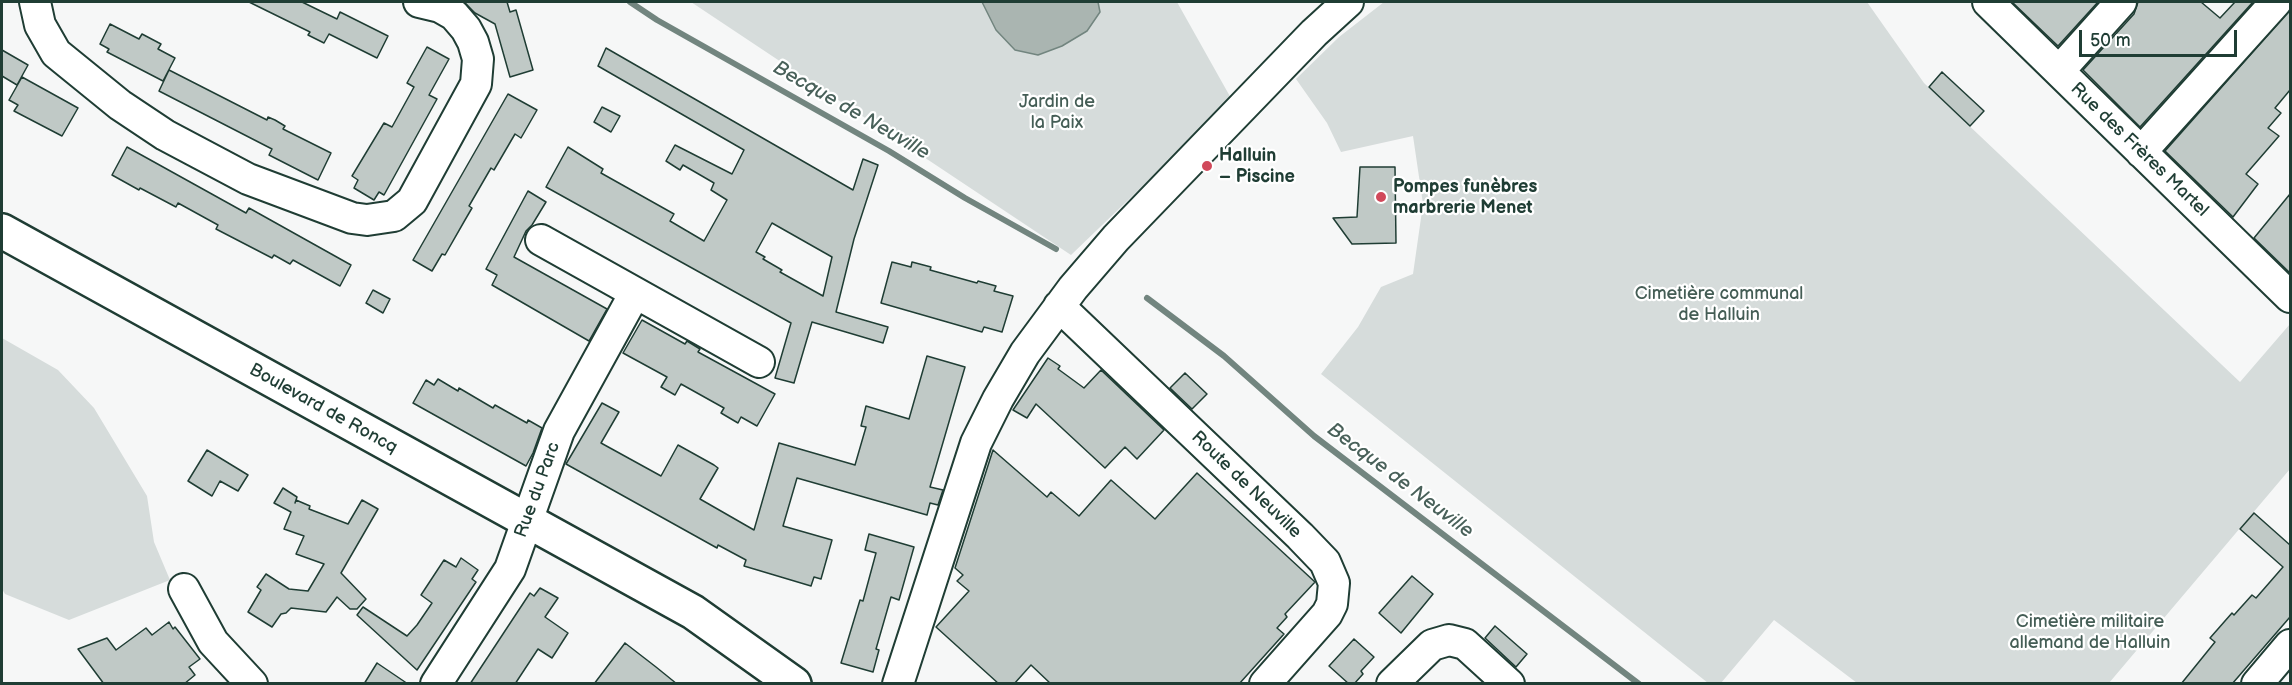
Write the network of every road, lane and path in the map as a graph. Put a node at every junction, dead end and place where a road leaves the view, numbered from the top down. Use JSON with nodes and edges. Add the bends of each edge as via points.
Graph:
{"nodes":[{"id":1,"x":35,"y":2,"type":"edge"},
{"id":2,"x":419,"y":2,"type":"edge"},
{"id":3,"x":1988,"y":2,"type":"edge"},
{"id":4,"x":2121,"y":2,"type":"edge"},
{"id":5,"x":2276,"y":2,"type":"edge"},
{"id":6,"x":1340,"y":4,"type":"edge"},
{"id":7,"x":2059,"y":71,"type":"junction"},
{"id":8,"x":2141,"y":152,"type":"junction"},
{"id":9,"x":2,"y":231,"type":"edge"},
{"id":10,"x":541,"y":240,"type":"dead end"},
{"id":11,"x":635,"y":293,"type":"junction"},
{"id":12,"x":2290,"y":297,"type":"edge"},
{"id":13,"x":1059,"y":306,"type":"junction"},
{"id":14,"x":759,"y":362,"type":"dead end"},
{"id":15,"x":526,"y":522,"type":"junction"},
{"id":16,"x":644,"y":587,"type":"junction"},
{"id":17,"x":184,"y":589,"type":"dead end"},
{"id":18,"x":2290,"y":645,"type":"edge"},
{"id":19,"x":910,"y":646,"type":"junction"},
{"id":20,"x":252,"y":684,"type":"edge"},
{"id":21,"x":436,"y":684,"type":"edge"},
{"id":22,"x":766,"y":684,"type":"edge"},
{"id":23,"x":794,"y":684,"type":"edge"},
{"id":24,"x":881,"y":684,"type":"edge"},
{"id":25,"x":898,"y":684,"type":"edge"},
{"id":26,"x":1265,"y":684,"type":"edge"},
{"id":27,"x":1392,"y":684,"type":"edge"},
{"id":28,"x":1509,"y":684,"type":"edge"},
{"id":29,"x":2256,"y":684,"type":"edge"}],
"edges":[{"from":1,"to":2,"type":"street","via":[[40,25],[57,53],[120,105],[165,135],[248,178],[366,220],[394,216],[412,201],[476,84],[478,59],[466,29],[454,15]]},
{"from":3,"to":7,"type":"street","name":"Rue des Frères Martel"},
{"from":4,"to":7,"type":"street"},
{"from":5,"to":8,"type":"street"},
{"from":6,"to":13,"type":"street","via":[[1116,238]]},
{"from":7,"to":8,"type":"street","name":"Rue des Frères Martel"},
{"from":8,"to":12,"type":"street","name":"Rue des Frères Martel"},
{"from":9,"to":15,"type":"main road","name":"Boulevard de Roncq"},
{"from":10,"to":11,"type":"street"},
{"from":11,"to":14,"type":"street"},
{"from":11,"to":15,"type":"street","name":"Rue du Parc","via":[[559,431]]},
{"from":13,"to":19,"type":"street","via":[[1008,381],[976,443]]},
{"from":13,"to":26,"type":"street","name":"Route de Neuville","via":[[1325,562],[1334,583],[1332,604]]},
{"from":15,"to":16,"type":"main road","name":"Boulevard de Roncq"},
{"from":15,"to":21,"type":"street","name":"Rue du Parc","via":[[504,580]]},
{"from":16,"to":22,"type":"main road","name":"Boulevard de Roncq","via":[[693,621]]},
{"from":16,"to":23,"type":"main road","name":"Boulevard de Roncq","via":[[693,612]]},
{"from":17,"to":20,"type":"street","via":[[213,642]]},
{"from":18,"to":29,"type":"street"},
{"from":19,"to":24,"type":"street","via":[[901,663]]},
{"from":19,"to":25,"type":"street"},
{"from":27,"to":28,"type":"street","via":[[1431,645],[1449,640],[1465,644]]}]}
